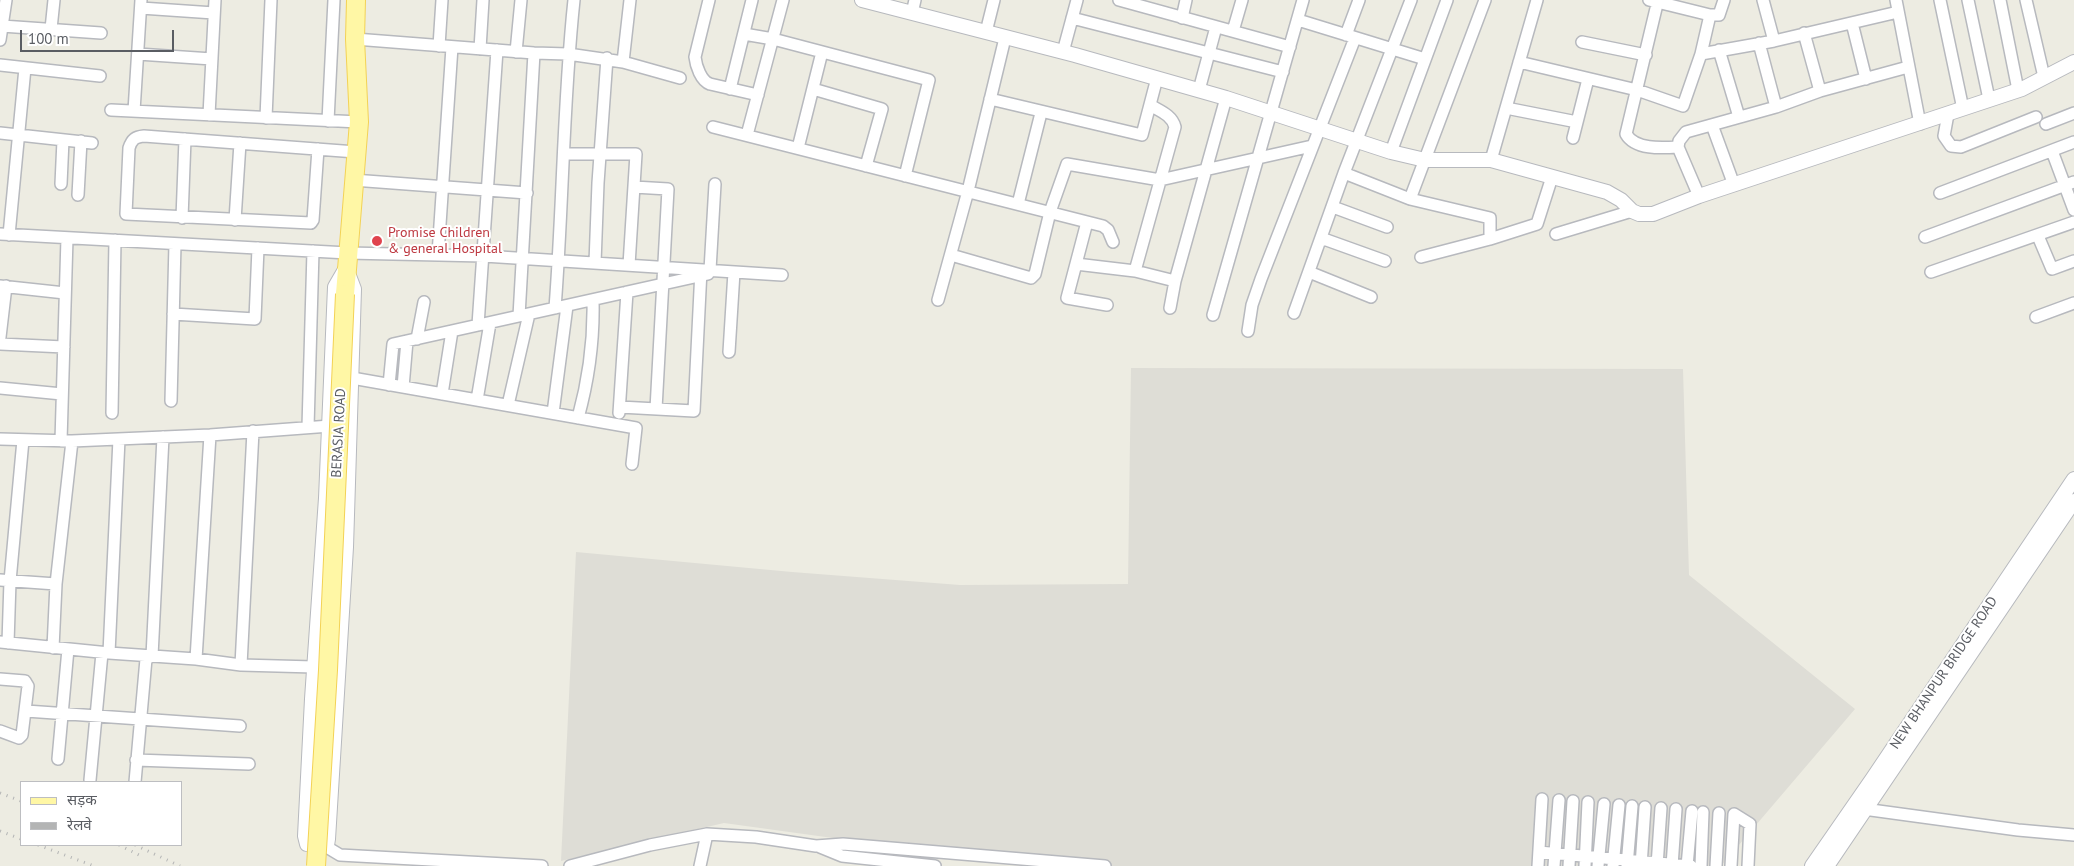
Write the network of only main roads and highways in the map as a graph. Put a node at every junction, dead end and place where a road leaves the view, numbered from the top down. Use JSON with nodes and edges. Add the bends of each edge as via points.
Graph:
{"nodes":[{"id":1,"x":356,"y":0,"type":"edge"},
{"id":2,"x":316,"y":866,"type":"edge"}],
"edges":[{"from":1,"to":2,"type":"main road","name":"BERASIA ROAD","bridge":true,"via":[[359,122],[345,294]]}]}
